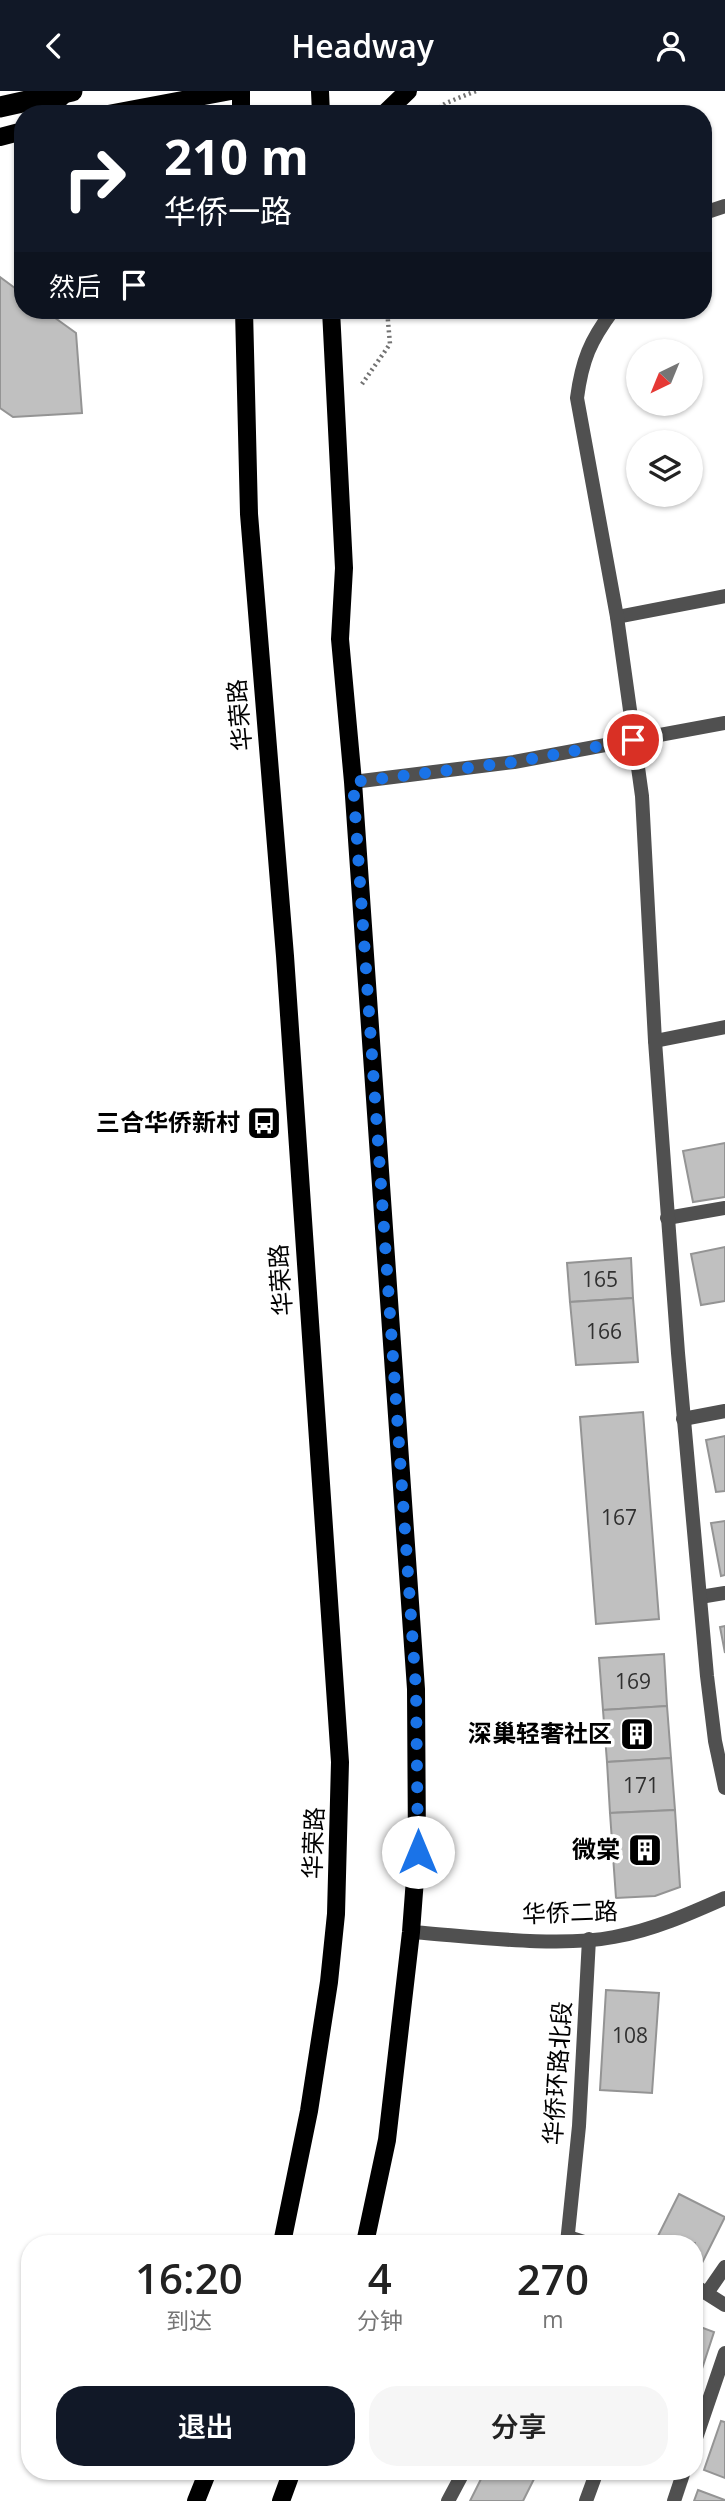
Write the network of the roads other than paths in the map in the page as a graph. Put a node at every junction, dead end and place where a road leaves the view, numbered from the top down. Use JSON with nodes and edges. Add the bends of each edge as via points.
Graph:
{"nodes":[{"id":1,"x":69,"y":91,"type":"edge"},
{"id":2,"x":231,"y":91,"type":"edge"},
{"id":3,"x":408,"y":91,"type":"edge"},
{"id":4,"x":54,"y":105,"type":"edge"},
{"id":5,"x":156,"y":105,"type":"edge"},
{"id":6,"x":393,"y":105,"type":"edge"},
{"id":7,"x":0,"y":107,"type":"edge"},
{"id":8,"x":244,"y":319,"type":"edge"},
{"id":9,"x":331,"y":319,"type":"edge"},
{"id":10,"x":606,"y":319,"type":"edge"},
{"id":11,"x":725,"y":596,"type":"edge"},
{"id":12,"x":617,"y":617,"type":"junction"},
{"id":13,"x":725,"y":723,"type":"edge"},
{"id":14,"x":633,"y":740,"type":"junction"},
{"id":15,"x":353,"y":782,"type":"junction"},
{"id":16,"x":725,"y":1027,"type":"edge"},
{"id":17,"x":655,"y":1041,"type":"junction"},
{"id":18,"x":725,"y":1208,"type":"edge"},
{"id":19,"x":667,"y":1218,"type":"junction"},
{"id":20,"x":725,"y":1412,"type":"edge"},
{"id":21,"x":683,"y":1419,"type":"junction"},
{"id":22,"x":725,"y":1594,"type":"edge"},
{"id":23,"x":700,"y":1597,"type":"junction"},
{"id":24,"x":725,"y":1788,"type":"edge"},
{"id":25,"x":725,"y":1898,"type":"edge"},
{"id":26,"x":411,"y":1932,"type":"junction"},
{"id":27,"x":589,"y":1939,"type":"junction"},
{"id":28,"x":284,"y":2235,"type":"edge"},
{"id":29,"x":367,"y":2235,"type":"edge"},
{"id":30,"x":569,"y":2235,"type":"edge"},
{"id":31,"x":725,"y":2267,"type":"edge"},
{"id":32,"x":703,"y":2287,"type":"edge"},
{"id":33,"x":703,"y":2290,"type":"edge"},
{"id":34,"x":725,"y":2305,"type":"edge"},
{"id":35,"x":725,"y":2353,"type":"edge"},
{"id":36,"x":703,"y":2418,"type":"edge"},
{"id":37,"x":204,"y":2480,"type":"edge"},
{"id":38,"x":289,"y":2480,"type":"edge"},
{"id":39,"x":459,"y":2480,"type":"edge"},
{"id":40,"x":594,"y":2480,"type":"edge"},
{"id":41,"x":681,"y":2480,"type":"edge"},
{"id":42,"x":196,"y":2501,"type":"edge"},
{"id":43,"x":281,"y":2501,"type":"edge"},
{"id":44,"x":448,"y":2501,"type":"edge"},
{"id":45,"x":586,"y":2501,"type":"edge"},
{"id":46,"x":674,"y":2501,"type":"edge"}],
"edges":[{"from":1,"to":4,"type":"main road"},
{"from":1,"to":7,"type":"highway"},
{"from":2,"to":5,"type":"main road"},
{"from":3,"to":6,"type":"main road"},
{"from":8,"to":28,"type":"main road","name":"华荣路","via":[[248,515],[285,955],[340,1762],[336,1914],[329,1982]]},
{"from":9,"to":15,"type":"main road","via":[[344,568],[340,639]]},
{"from":10,"to":12,"type":"street","via":[[581,363],[577,398]]},
{"from":11,"to":12,"type":"street"},
{"from":12,"to":14,"type":"street"},
{"from":13,"to":14,"type":"street"},
{"from":14,"to":15,"type":"street","via":[[514,762]]},
{"from":14,"to":17,"type":"street","via":[[642,796]]},
{"from":15,"to":26,"type":"main road","via":[[416,1689],[418,1852]]},
{"from":16,"to":17,"type":"street"},
{"from":17,"to":19,"type":"street"},
{"from":18,"to":19,"type":"street"},
{"from":19,"to":21,"type":"street"},
{"from":20,"to":21,"type":"street"},
{"from":21,"to":23,"type":"street"},
{"from":22,"to":23,"type":"street"},
{"from":23,"to":24,"type":"street","via":[[715,1741]]},
{"from":25,"to":27,"type":"street","name":"华侨二路","via":[[646,1930]]},
{"from":26,"to":27,"type":"street","name":"华侨二路"},
{"from":26,"to":29,"type":"main road","via":[[387,2140]]},
{"from":27,"to":30,"type":"street","name":"华侨环路北段"},
{"from":31,"to":32,"type":"street"},
{"from":33,"to":34,"type":"street"},
{"from":35,"to":36,"type":"street"},
{"from":37,"to":42,"type":"main road"},
{"from":38,"to":43,"type":"main road"},
{"from":39,"to":44,"type":"street"},
{"from":40,"to":45,"type":"street"},
{"from":41,"to":46,"type":"street"}]}
